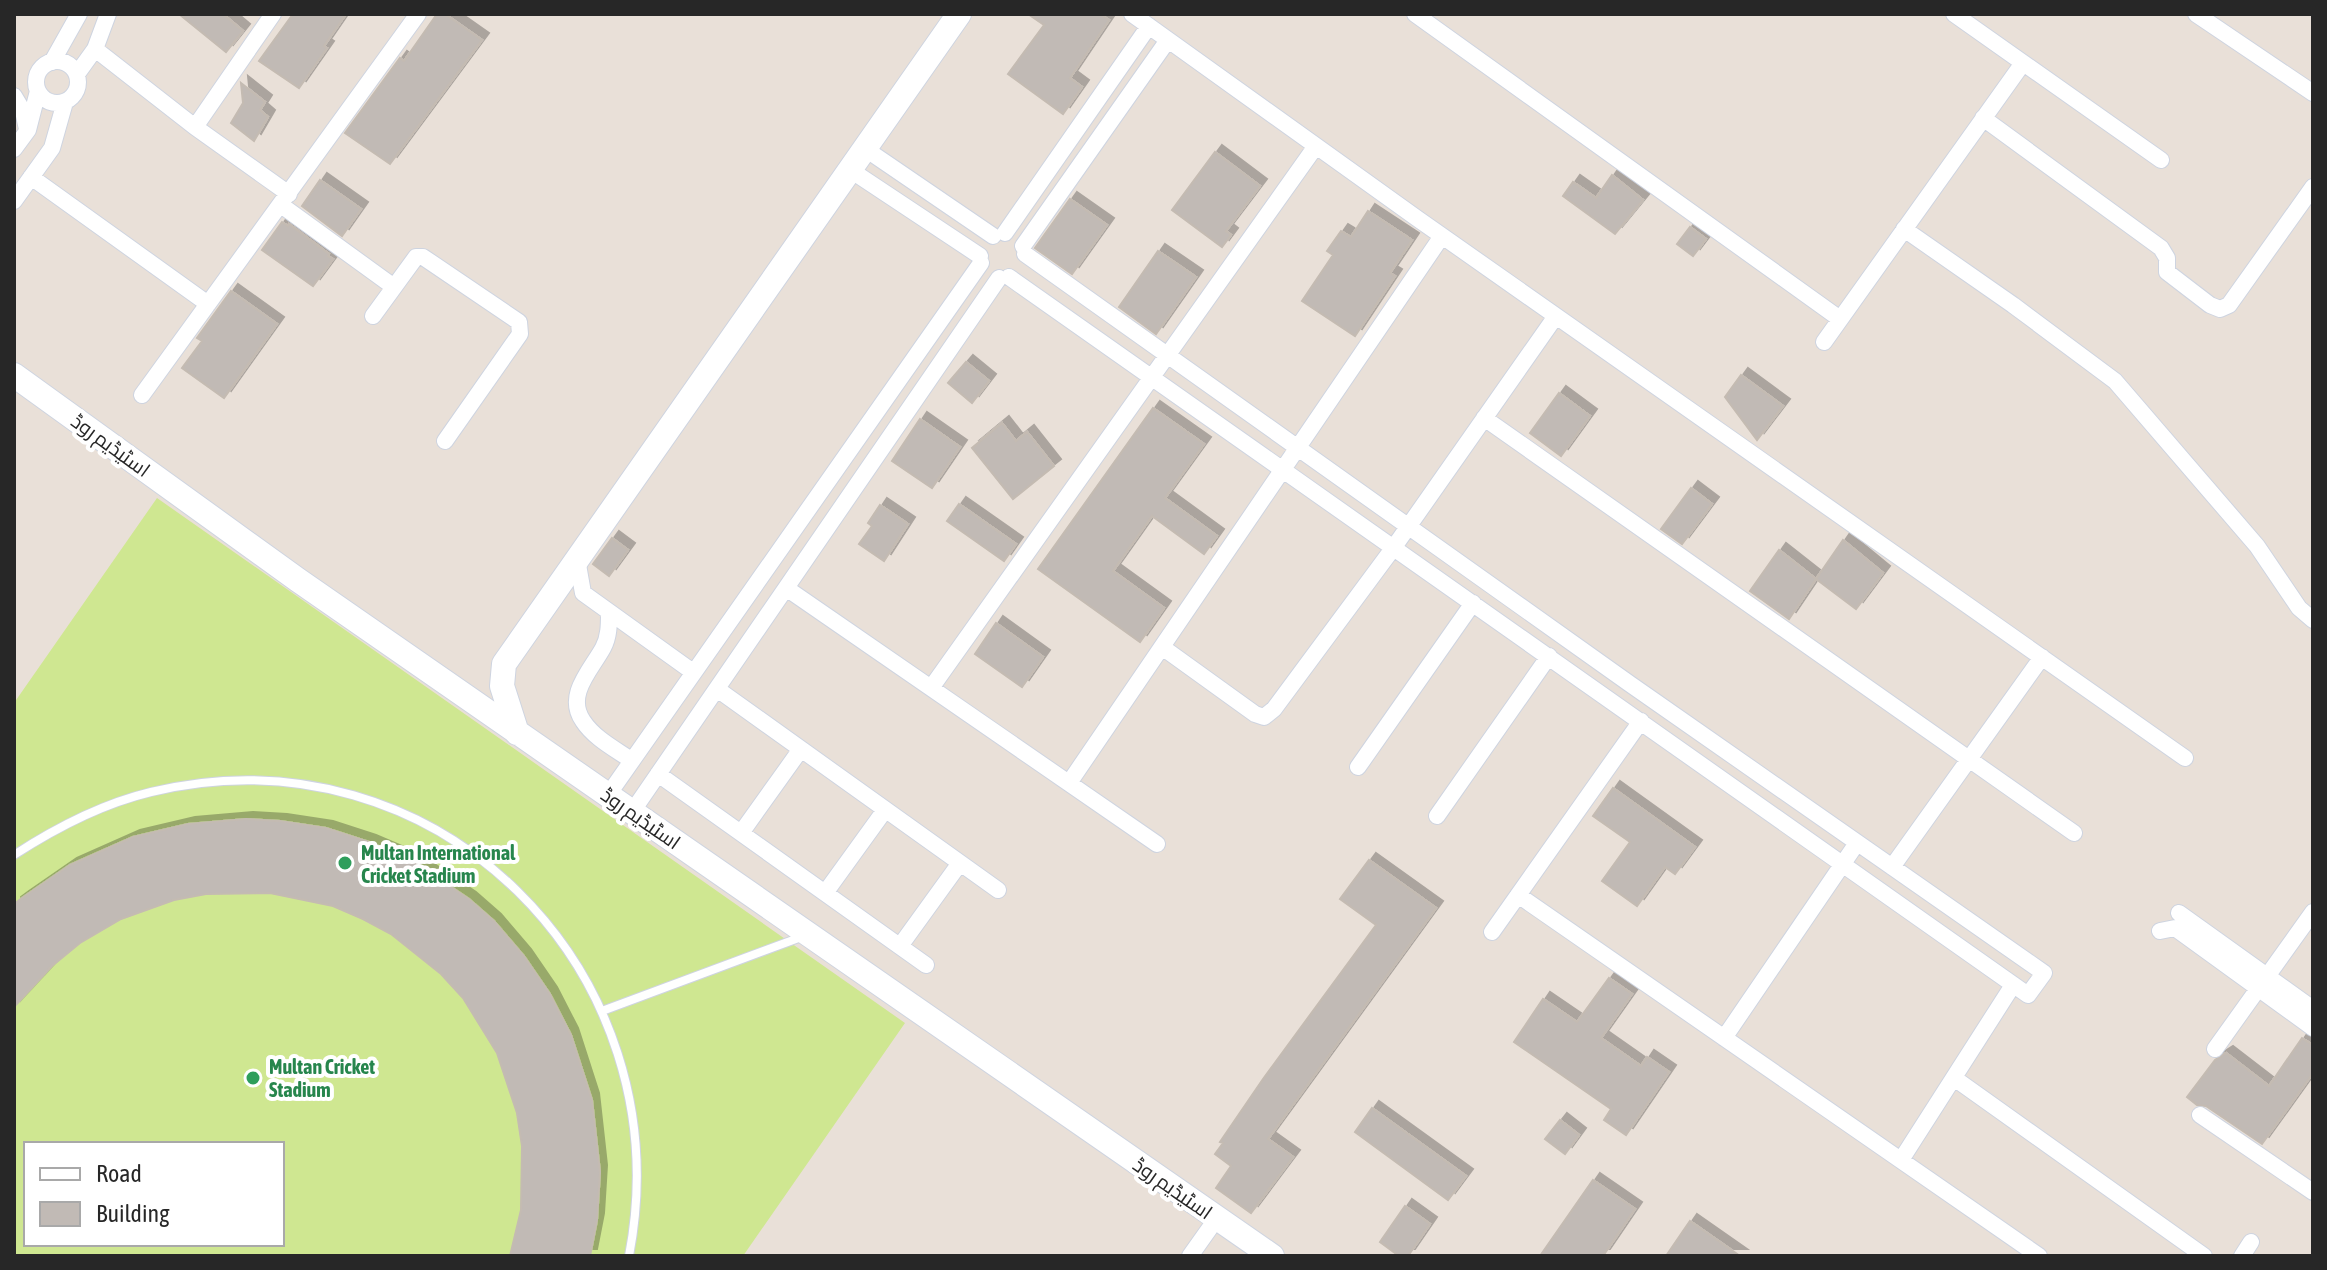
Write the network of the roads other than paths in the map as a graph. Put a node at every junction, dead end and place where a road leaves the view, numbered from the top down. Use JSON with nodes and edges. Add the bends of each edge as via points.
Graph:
{"nodes":[{"id":1,"x":79,"y":14,"type":"edge"},
{"id":2,"x":108,"y":14,"type":"edge"},
{"id":3,"x":273,"y":14,"type":"edge"},
{"id":4,"x":418,"y":14,"type":"edge"},
{"id":5,"x":959,"y":14,"type":"edge"},
{"id":6,"x":1132,"y":14,"type":"edge"},
{"id":7,"x":1415,"y":14,"type":"edge"},
{"id":8,"x":1954,"y":14,"type":"edge"},
{"id":9,"x":2196,"y":14,"type":"edge"},
{"id":10,"x":1149,"y":26,"type":"junction"},
{"id":11,"x":1168,"y":40,"type":"junction"},
{"id":12,"x":95,"y":49,"type":"junction"},
{"id":13,"x":52,"y":62,"type":"junction"},
{"id":14,"x":2023,"y":63,"type":"junction"},
{"id":15,"x":77,"y":74,"type":"junction"},
{"id":16,"x":38,"y":91,"type":"junction"},
{"id":17,"x":2313,"y":93,"type":"edge"},
{"id":18,"x":14,"y":96,"type":"edge"},
{"id":19,"x":65,"y":102,"type":"junction"},
{"id":20,"x":1983,"y":118,"type":"junction"},
{"id":21,"x":195,"y":127,"type":"junction"},
{"id":22,"x":28,"y":130,"type":"junction"},
{"id":23,"x":1316,"y":146,"type":"junction"},
{"id":24,"x":864,"y":148,"type":"junction"},
{"id":25,"x":14,"y":149,"type":"edge"},
{"id":26,"x":2161,"y":160,"type":"dead end"},
{"id":27,"x":849,"y":169,"type":"junction"},
{"id":28,"x":31,"y":177,"type":"junction"},
{"id":29,"x":2313,"y":187,"type":"edge"},
{"id":30,"x":285,"y":199,"type":"junction"},
{"id":31,"x":14,"y":201,"type":"edge"},
{"id":32,"x":1904,"y":229,"type":"junction"},
{"id":33,"x":999,"y":235,"type":"junction"},
{"id":34,"x":1442,"y":236,"type":"junction"},
{"id":35,"x":1024,"y":250,"type":"junction"},
{"id":36,"x":981,"y":260,"type":"junction"},
{"id":37,"x":1004,"y":278,"type":"junction"},
{"id":38,"x":394,"y":287,"type":"junction"},
{"id":39,"x":208,"y":304,"type":"junction"},
{"id":40,"x":373,"y":316,"type":"dead end"},
{"id":41,"x":1556,"y":316,"type":"junction"},
{"id":42,"x":1840,"y":319,"type":"junction"},
{"id":43,"x":1824,"y":342,"type":"dead end"},
{"id":44,"x":1166,"y":354,"type":"junction"},
{"id":45,"x":14,"y":375,"type":"edge"},
{"id":46,"x":1152,"y":377,"type":"junction"},
{"id":47,"x":142,"y":395,"type":"dead end"},
{"id":48,"x":1484,"y":418,"type":"junction"},
{"id":49,"x":445,"y":441,"type":"dead end"},
{"id":50,"x":1296,"y":447,"type":"junction"},
{"id":51,"x":1283,"y":470,"type":"junction"},
{"id":52,"x":1408,"y":526,"type":"junction"},
{"id":53,"x":1394,"y":547,"type":"junction"},
{"id":54,"x":577,"y":559,"type":"junction"},
{"id":55,"x":786,"y":588,"type":"junction"},
{"id":56,"x":1473,"y":603,"type":"junction"},
{"id":57,"x":609,"y":612,"type":"junction"},
{"id":58,"x":2313,"y":620,"type":"edge"},
{"id":59,"x":1162,"y":647,"type":"junction"},
{"id":60,"x":1549,"y":656,"type":"junction"},
{"id":61,"x":2042,"y":657,"type":"junction"},
{"id":62,"x":693,"y":672,"type":"junction"},
{"id":63,"x":931,"y":688,"type":"junction"},
{"id":64,"x":717,"y":689,"type":"junction"},
{"id":65,"x":1641,"y":721,"type":"junction"},
{"id":66,"x":517,"y":733,"type":"junction"},
{"id":67,"x":801,"y":749,"type":"junction"},
{"id":68,"x":1970,"y":758,"type":"junction"},
{"id":69,"x":2185,"y":758,"type":"dead end"},
{"id":70,"x":631,"y":760,"type":"junction"},
{"id":71,"x":1358,"y":767,"type":"dead end"},
{"id":72,"x":658,"y":774,"type":"junction"},
{"id":73,"x":1069,"y":783,"type":"junction"},
{"id":74,"x":608,"y":795,"type":"junction"},
{"id":75,"x":885,"y":810,"type":"junction"},
{"id":76,"x":632,"y":812,"type":"junction"},
{"id":77,"x":1437,"y":816,"type":"dead end"},
{"id":78,"x":741,"y":833,"type":"junction"},
{"id":79,"x":2074,"y":833,"type":"dead end"},
{"id":80,"x":1857,"y":843,"type":"junction"},
{"id":81,"x":1157,"y":844,"type":"dead end"},
{"id":82,"x":14,"y":855,"type":"edge"},
{"id":83,"x":960,"y":863,"type":"junction"},
{"id":84,"x":1844,"y":863,"type":"junction"},
{"id":85,"x":1892,"y":867,"type":"junction"},
{"id":86,"x":998,"y":890,"type":"dead end"},
{"id":87,"x":825,"y":893,"type":"junction"},
{"id":88,"x":1518,"y":895,"type":"junction"},
{"id":89,"x":2313,"y":912,"type":"edge"},
{"id":90,"x":2179,"y":913,"type":"dead end"},
{"id":91,"x":2160,"y":931,"type":"dead end"},
{"id":92,"x":1492,"y":932,"type":"dead end"},
{"id":93,"x":807,"y":935,"type":"junction"},
{"id":94,"x":900,"y":946,"type":"junction"},
{"id":95,"x":926,"y":965,"type":"dead end"},
{"id":96,"x":2262,"y":982,"type":"junction"},
{"id":97,"x":2013,"y":985,"type":"junction"},
{"id":98,"x":2313,"y":1009,"type":"edge"},
{"id":99,"x":602,"y":1011,"type":"junction"},
{"id":100,"x":2313,"y":1028,"type":"edge"},
{"id":101,"x":1724,"y":1038,"type":"junction"},
{"id":102,"x":2215,"y":1049,"type":"dead end"},
{"id":103,"x":1954,"y":1078,"type":"junction"},
{"id":104,"x":2200,"y":1115,"type":"dead end"},
{"id":105,"x":1901,"y":1160,"type":"junction"},
{"id":106,"x":2313,"y":1192,"type":"edge"},
{"id":107,"x":1217,"y":1218,"type":"junction"},
{"id":108,"x":629,"y":1256,"type":"edge"},
{"id":109,"x":1190,"y":1256,"type":"edge"},
{"id":110,"x":1272,"y":1256,"type":"edge"},
{"id":111,"x":2039,"y":1256,"type":"edge"},
{"id":112,"x":2204,"y":1256,"type":"edge"}],
"edges":[{"from":1,"to":13,"type":"street"},
{"from":2,"to":12,"type":"street"},
{"from":3,"to":21,"type":"street"},
{"from":4,"to":30,"type":"street"},
{"from":5,"to":24,"type":"main road"},
{"from":6,"to":10,"type":"street"},
{"from":7,"to":42,"type":"street"},
{"from":8,"to":14,"type":"street"},
{"from":9,"to":17,"type":"street"},
{"from":10,"to":11,"type":"street"},
{"from":10,"to":33,"type":"street"},
{"from":11,"to":23,"type":"street"},
{"from":11,"to":35,"type":"street"},
{"from":12,"to":15,"type":"street"},
{"from":12,"to":21,"type":"street"},
{"from":13,"to":15,"type":"street","via":[[71,66]]},
{"from":13,"to":16,"type":"street","via":[[37,74]]},
{"from":14,"to":20,"type":"street"},
{"from":14,"to":26,"type":"street"},
{"from":15,"to":19,"type":"street","via":[[77,91]]},
{"from":16,"to":19,"type":"street","via":[[42,99]]},
{"from":16,"to":22,"type":"street"},
{"from":18,"to":22,"type":"street"},
{"from":19,"to":28,"type":"street","via":[[52,148]]},
{"from":20,"to":29,"type":"street","via":[[2161,248],[2167,272],[2220,309],[2229,305]]},
{"from":20,"to":32,"type":"street"},
{"from":21,"to":30,"type":"street"},
{"from":22,"to":25,"type":"street"},
{"from":23,"to":34,"type":"street"},
{"from":23,"to":44,"type":"street"},
{"from":24,"to":27,"type":"main road"},
{"from":24,"to":33,"type":"street"},
{"from":27,"to":36,"type":"street"},
{"from":27,"to":54,"type":"main road"},
{"from":28,"to":31,"type":"street"},
{"from":28,"to":39,"type":"street"},
{"from":30,"to":38,"type":"street"},
{"from":30,"to":39,"type":"street"},
{"from":32,"to":42,"type":"street"},
{"from":32,"to":58,"type":"street","via":[[2115,381],[2257,546]]},
{"from":33,"to":35,"type":"street","via":[[1012,235]]},
{"from":33,"to":36,"type":"street","via":[[984,244]]},
{"from":34,"to":41,"type":"street"},
{"from":34,"to":50,"type":"street"},
{"from":35,"to":37,"type":"street","via":[[1019,271]]},
{"from":35,"to":44,"type":"street"},
{"from":36,"to":37,"type":"street","via":[[988,273]]},
{"from":36,"to":62,"type":"street"},
{"from":37,"to":46,"type":"street"},
{"from":37,"to":55,"type":"street"},
{"from":38,"to":40,"type":"street"},
{"from":38,"to":49,"type":"street","via":[[416,257],[423,257],[519,322],[520,334]]},
{"from":39,"to":47,"type":"street"},
{"from":41,"to":48,"type":"street"},
{"from":41,"to":61,"type":"street"},
{"from":42,"to":43,"type":"street"},
{"from":44,"to":46,"type":"street"},
{"from":44,"to":50,"type":"street"},
{"from":45,"to":66,"type":"main road","name":"اسٹیڈیم روڈ"},
{"from":46,"to":51,"type":"street"},
{"from":46,"to":63,"type":"street"},
{"from":48,"to":52,"type":"street"},
{"from":48,"to":68,"type":"street"},
{"from":50,"to":51,"type":"street"},
{"from":50,"to":52,"type":"street"},
{"from":51,"to":53,"type":"street"},
{"from":51,"to":59,"type":"street"},
{"from":52,"to":53,"type":"street"},
{"from":52,"to":80,"type":"street"},
{"from":53,"to":56,"type":"street"},
{"from":53,"to":59,"type":"street","via":[[1264,717]]},
{"from":54,"to":57,"type":"street","via":[[583,593]]},
{"from":54,"to":66,"type":"main road","via":[[504,664],[502,686]]},
{"from":55,"to":63,"type":"street"},
{"from":55,"to":64,"type":"street"},
{"from":56,"to":60,"type":"street"},
{"from":56,"to":71,"type":"street"},
{"from":57,"to":62,"type":"street"},
{"from":57,"to":70,"type":"street","via":[[604,647],[580,684],[577,705],[595,734]]},
{"from":59,"to":73,"type":"street"},
{"from":60,"to":65,"type":"street"},
{"from":60,"to":77,"type":"street"},
{"from":61,"to":68,"type":"street"},
{"from":61,"to":69,"type":"street"},
{"from":62,"to":70,"type":"street"},
{"from":63,"to":73,"type":"street"},
{"from":64,"to":67,"type":"street"},
{"from":64,"to":72,"type":"street"},
{"from":65,"to":84,"type":"street"},
{"from":65,"to":88,"type":"street"},
{"from":66,"to":74,"type":"main road","name":"اسٹیڈیم روڈ"},
{"from":67,"to":75,"type":"street"},
{"from":67,"to":78,"type":"street"},
{"from":68,"to":79,"type":"street"},
{"from":68,"to":85,"type":"street"},
{"from":70,"to":74,"type":"street"},
{"from":72,"to":76,"type":"street"},
{"from":72,"to":78,"type":"street"},
{"from":73,"to":81,"type":"street"},
{"from":74,"to":76,"type":"main road","name":"اسٹیڈیم روڈ"},
{"from":75,"to":83,"type":"street"},
{"from":75,"to":87,"type":"street"},
{"from":76,"to":93,"type":"main road","name":"اسٹیڈیم روڈ"},
{"from":78,"to":87,"type":"street"},
{"from":80,"to":84,"type":"street"},
{"from":80,"to":85,"type":"street"},
{"from":82,"to":99,"type":"lane","via":[[92,812],[180,786],[240,781],[330,790],[416,820],[468,850],[504,879],[537,910],[574,958]]},
{"from":83,"to":86,"type":"street"},
{"from":83,"to":94,"type":"street"},
{"from":84,"to":97,"type":"street"},
{"from":84,"to":101,"type":"street"},
{"from":85,"to":97,"type":"street","via":[[2044,973],[2028,995]]},
{"from":87,"to":94,"type":"street"},
{"from":88,"to":92,"type":"street"},
{"from":88,"to":101,"type":"street"},
{"from":89,"to":96,"type":"street"},
{"from":90,"to":96,"type":"street"},
{"from":91,"to":96,"type":"street","via":[[2175,928]]},
{"from":93,"to":99,"type":"lane"},
{"from":93,"to":107,"type":"main road","name":"اسٹیڈیم روڈ"},
{"from":94,"to":95,"type":"street"},
{"from":96,"to":98,"type":"street"},
{"from":96,"to":100,"type":"street"},
{"from":96,"to":102,"type":"street"},
{"from":97,"to":103,"type":"street"},
{"from":99,"to":108,"type":"lane","via":[[624,1072],[636,1136],[637,1201]]},
{"from":101,"to":105,"type":"street"},
{"from":103,"to":105,"type":"street"},
{"from":103,"to":112,"type":"street"},
{"from":104,"to":106,"type":"street"},
{"from":105,"to":111,"type":"street"},
{"from":107,"to":109,"type":"street"},
{"from":107,"to":110,"type":"main road","name":"اسٹیڈیم روڈ"}]}
